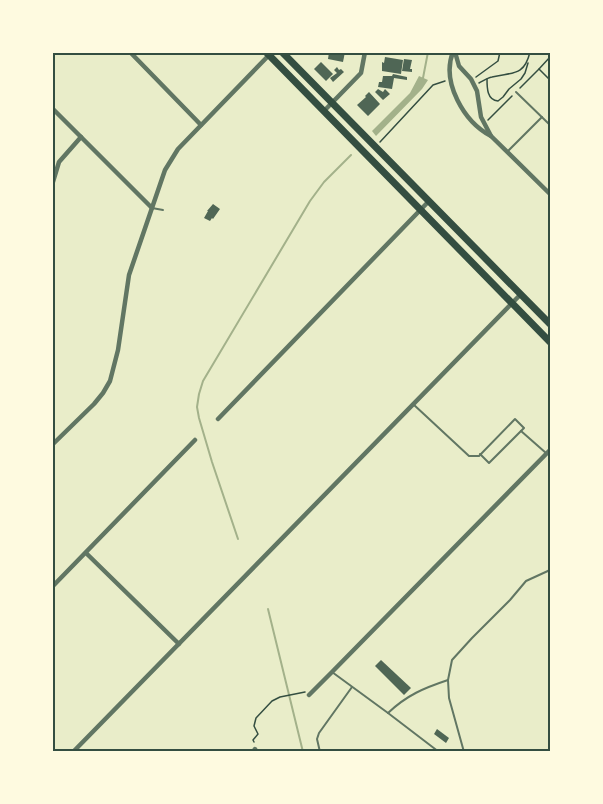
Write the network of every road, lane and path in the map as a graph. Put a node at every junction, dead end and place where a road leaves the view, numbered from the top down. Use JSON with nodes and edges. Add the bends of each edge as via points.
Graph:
{"nodes":[{"id":1,"x":130,"y":52,"type":"edge"},
{"id":2,"x":282,"y":52,"type":"edge"},
{"id":3,"x":365,"y":52,"type":"edge"},
{"id":4,"x":454,"y":52,"type":"edge"},
{"id":5,"x":500,"y":52,"type":"edge"},
{"id":6,"x":530,"y":52,"type":"edge"},
{"id":7,"x":269,"y":54,"type":"edge"},
{"id":8,"x":550,"y":57,"type":"edge"},
{"id":9,"x":528,"y":63,"type":"junction"},
{"id":10,"x":487,"y":79,"type":"junction"},
{"id":11,"x":550,"y":80,"type":"edge"},
{"id":12,"x":446,"y":81,"type":"dead end"},
{"id":13,"x":479,"y":83,"type":"junction"},
{"id":14,"x":481,"y":87,"type":"dead end"},
{"id":15,"x":516,"y":92,"type":"dead end"},
{"id":16,"x":332,"y":103,"type":"junction"},
{"id":17,"x":52,"y":108,"type":"edge"},
{"id":18,"x":324,"y":111,"type":"junction"},
{"id":19,"x":486,"y":115,"type":"dead end"},
{"id":20,"x":542,"y":117,"type":"junction"},
{"id":21,"x":489,"y":124,"type":"dead end"},
{"id":22,"x":201,"y":125,"type":"junction"},
{"id":23,"x":550,"y":125,"type":"edge"},
{"id":24,"x":491,"y":136,"type":"junction"},
{"id":25,"x":81,"y":137,"type":"junction"},
{"id":26,"x":380,"y":142,"type":"dead end"},
{"id":27,"x":507,"y":152,"type":"junction"},
{"id":28,"x":52,"y":185,"type":"edge"},
{"id":29,"x":550,"y":194,"type":"edge"},
{"id":30,"x":429,"y":201,"type":"junction"},
{"id":31,"x":152,"y":208,"type":"junction"},
{"id":32,"x":163,"y":210,"type":"dead end"},
{"id":33,"x":421,"y":210,"type":"junction"},
{"id":34,"x":521,"y":294,"type":"junction"},
{"id":35,"x":512,"y":303,"type":"junction"},
{"id":36,"x":550,"y":324,"type":"edge"},
{"id":37,"x":550,"y":342,"type":"edge"},
{"id":38,"x":413,"y":404,"type":"junction"},
{"id":39,"x":218,"y":419,"type":"dead end"},
{"id":40,"x":521,"y":431,"type":"junction"},
{"id":41,"x":195,"y":440,"type":"dead end"},
{"id":42,"x":52,"y":445,"type":"edge"},
{"id":43,"x":548,"y":452,"type":"edge"},
{"id":44,"x":480,"y":454,"type":"junction"},
{"id":45,"x":87,"y":553,"type":"junction"},
{"id":46,"x":550,"y":570,"type":"edge"},
{"id":47,"x":52,"y":587,"type":"edge"},
{"id":48,"x":179,"y":644,"type":"junction"},
{"id":49,"x":332,"y":672,"type":"junction"},
{"id":50,"x":448,"y":680,"type":"junction"},
{"id":51,"x":352,"y":687,"type":"junction"},
{"id":52,"x":297,"y":693,"type":"dead end"},
{"id":53,"x":309,"y":695,"type":"dead end"},
{"id":54,"x":388,"y":713,"type":"junction"},
{"id":55,"x":254,"y":750,"type":"edge"},
{"id":56,"x":73,"y":752,"type":"edge"},
{"id":57,"x":320,"y":752,"type":"edge"},
{"id":58,"x":439,"y":752,"type":"edge"},
{"id":59,"x":464,"y":752,"type":"edge"}],
"edges":[{"from":1,"to":22,"type":"street"},
{"from":2,"to":16,"type":"main road"},
{"from":3,"to":16,"type":"street","via":[[361,74]]},
{"from":4,"to":24,"type":"street","via":[[477,92],[481,117]]},
{"from":4,"to":24,"type":"street","via":[[450,75],[456,100]]},
{"from":5,"to":13,"type":"path","via":[[498,61],[476,77]]},
{"from":6,"to":9,"type":"path"},
{"from":7,"to":18,"type":"main road"},
{"from":7,"to":22,"type":"street"},
{"from":8,"to":11,"type":"path","via":[[539,69]]},
{"from":9,"to":10,"type":"path","via":[[516,72]]},
{"from":9,"to":10,"type":"path","via":[[521,80],[501,100],[490,97]]},
{"from":10,"to":13,"type":"path"},
{"from":12,"to":26,"type":"path","via":[[433,85]]},
{"from":13,"to":14,"type":"path"},
{"from":15,"to":20,"type":"lane"},
{"from":16,"to":18,"type":"street"},
{"from":16,"to":30,"type":"main road"},
{"from":17,"to":25,"type":"street"},
{"from":18,"to":33,"type":"main road"},
{"from":19,"to":21,"type":"path"},
{"from":20,"to":23,"type":"lane"},
{"from":20,"to":27,"type":"lane"},
{"from":22,"to":31,"type":"street","via":[[171,159]]},
{"from":24,"to":27,"type":"street"},
{"from":25,"to":28,"type":"street","via":[[59,162]]},
{"from":25,"to":31,"type":"street"},
{"from":27,"to":29,"type":"street"},
{"from":30,"to":33,"type":"street"},
{"from":30,"to":34,"type":"main road"},
{"from":31,"to":32,"type":"lane"},
{"from":31,"to":42,"type":"street","via":[[129,275],[110,381],[104,393]]},
{"from":33,"to":35,"type":"main road"},
{"from":33,"to":39,"type":"street"},
{"from":34,"to":35,"type":"street"},
{"from":34,"to":36,"type":"main road"},
{"from":35,"to":37,"type":"main road"},
{"from":35,"to":38,"type":"street"},
{"from":38,"to":44,"type":"lane","via":[[468,456]]},
{"from":38,"to":48,"type":"street"},
{"from":40,"to":43,"type":"lane"},
{"from":40,"to":44,"type":"lane","via":[[489,463]]},
{"from":40,"to":44,"type":"lane","via":[[524,428],[515,419]]},
{"from":41,"to":45,"type":"street"},
{"from":43,"to":49,"type":"street"},
{"from":45,"to":47,"type":"street"},
{"from":45,"to":48,"type":"street"},
{"from":46,"to":50,"type":"lane","via":[[526,581],[472,638],[452,660]]},
{"from":48,"to":56,"type":"street"},
{"from":49,"to":51,"type":"lane"},
{"from":49,"to":53,"type":"street"},
{"from":50,"to":54,"type":"lane","via":[[412,694]]},
{"from":50,"to":59,"type":"lane"},
{"from":51,"to":54,"type":"lane"},
{"from":51,"to":57,"type":"lane","via":[[319,733]]},
{"from":52,"to":55,"type":"path","via":[[275,699],[256,718]]},
{"from":54,"to":58,"type":"lane"}]}
